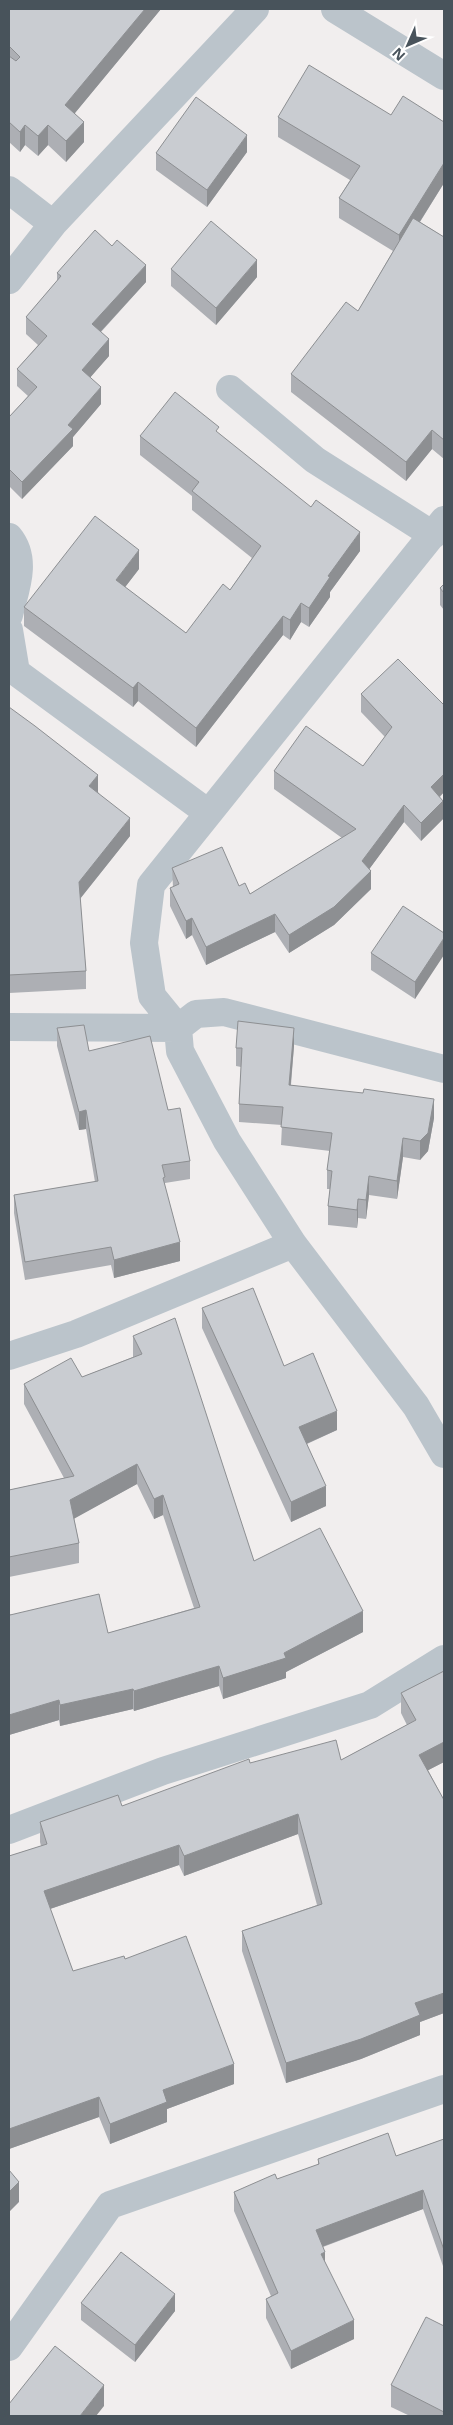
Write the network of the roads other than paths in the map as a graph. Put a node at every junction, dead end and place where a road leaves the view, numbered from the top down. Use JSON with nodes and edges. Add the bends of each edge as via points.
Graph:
{"nodes":[{"id":1,"x":255,"y":9,"type":"edge"},
{"id":2,"x":335,"y":9,"type":"edge"},
{"id":3,"x":444,"y":76,"type":"edge"},
{"id":4,"x":9,"y":190,"type":"edge"},
{"id":5,"x":53,"y":224,"type":"junction"},
{"id":6,"x":9,"y":280,"type":"edge"},
{"id":7,"x":230,"y":389,"type":"dead end"},
{"id":8,"x":439,"y":528,"type":"edge"},
{"id":9,"x":9,"y":537,"type":"edge"},
{"id":10,"x":9,"y":615,"type":"edge"},
{"id":11,"x":9,"y":630,"type":"edge"},
{"id":12,"x":208,"y":812,"type":"junction"},
{"id":13,"x":9,"y":1028,"type":"edge"},
{"id":14,"x":178,"y":1028,"type":"junction"},
{"id":15,"x":444,"y":1069,"type":"edge"},
{"id":16,"x":293,"y":1244,"type":"junction"},
{"id":17,"x":9,"y":1356,"type":"edge"},
{"id":18,"x":444,"y":1454,"type":"edge"},
{"id":19,"x":444,"y":1659,"type":"edge"},
{"id":20,"x":9,"y":1830,"type":"edge"},
{"id":21,"x":444,"y":2089,"type":"edge"},
{"id":22,"x":9,"y":2346,"type":"edge"}],
"edges":[{"from":1,"to":5,"type":"street"},
{"from":2,"to":3,"type":"street"},
{"from":4,"to":5,"type":"street"},
{"from":5,"to":6,"type":"street"},
{"from":7,"to":8,"type":"street","via":[[315,460]]},
{"from":8,"to":12,"type":"street"},
{"from":9,"to":10,"type":"street","via":[[15,544],[20,568]]},
{"from":11,"to":12,"type":"street","via":[[16,672]]},
{"from":12,"to":14,"type":"street","via":[[151,885],[144,944],[152,996]]},
{"from":13,"to":14,"type":"street"},
{"from":14,"to":15,"type":"street","via":[[196,1014],[224,1012]]},
{"from":14,"to":16,"type":"street","via":[[180,1050],[227,1141]]},
{"from":16,"to":17,"type":"street","via":[[76,1334]]},
{"from":16,"to":18,"type":"street","via":[[416,1406]]},
{"from":19,"to":20,"type":"street","via":[[370,1705],[163,1771]]},
{"from":21,"to":22,"type":"street","via":[[110,2205]]}]}
